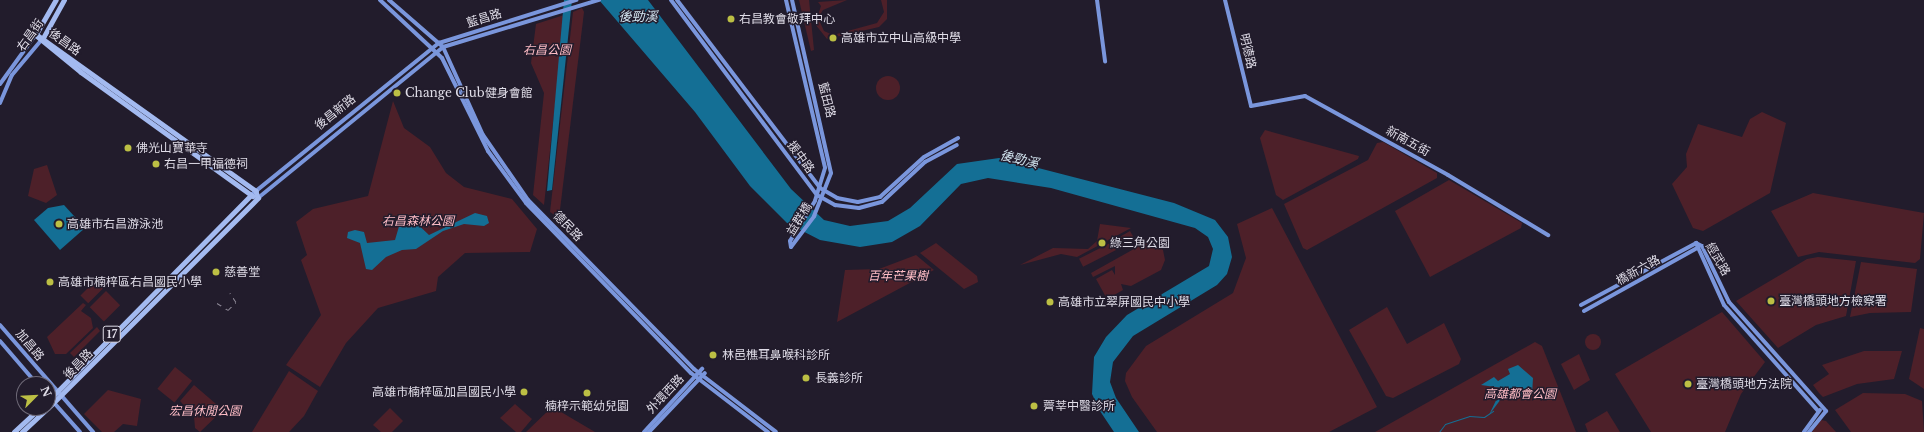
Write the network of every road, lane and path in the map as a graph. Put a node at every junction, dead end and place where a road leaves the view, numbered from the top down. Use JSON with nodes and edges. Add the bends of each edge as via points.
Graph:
{"nodes":[{"id":1,"x":56,"y":0,"type":"edge"},
{"id":2,"x":64,"y":0,"type":"edge"},
{"id":3,"x":380,"y":0,"type":"edge"},
{"id":4,"x":389,"y":0,"type":"edge"},
{"id":5,"x":598,"y":0,"type":"edge"},
{"id":6,"x":671,"y":0,"type":"edge"},
{"id":7,"x":678,"y":0,"type":"edge"},
{"id":8,"x":786,"y":0,"type":"edge"},
{"id":9,"x":792,"y":0,"type":"edge"},
{"id":10,"x":1097,"y":0,"type":"edge"},
{"id":11,"x":1225,"y":0,"type":"edge"},
{"id":12,"x":575,"y":1,"type":"edge"},
{"id":13,"x":526,"y":16,"type":"junction"},
{"id":14,"x":525,"y":23,"type":"junction"},
{"id":15,"x":36,"y":34,"type":"junction"},
{"id":16,"x":41,"y":40,"type":"junction"},
{"id":17,"x":439,"y":43,"type":"junction"},
{"id":18,"x":433,"y":47,"type":"junction"},
{"id":19,"x":443,"y":47,"type":"junction"},
{"id":20,"x":436,"y":52,"type":"junction"},
{"id":21,"x":1105,"y":61,"type":"dead end"},
{"id":22,"x":0,"y":84,"type":"edge"},
{"id":23,"x":0,"y":103,"type":"edge"},
{"id":24,"x":1251,"y":106,"type":"joint"},
{"id":25,"x":958,"y":138,"type":"dead end"},
{"id":26,"x":957,"y":145,"type":"dead end"},
{"id":27,"x":820,"y":188,"type":"junction"},
{"id":28,"x":256,"y":191,"type":"junction"},
{"id":29,"x":825,"y":192,"type":"junction"},
{"id":30,"x":251,"y":195,"type":"junction"},
{"id":31,"x":817,"y":195,"type":"junction"},
{"id":32,"x":258,"y":198,"type":"junction"},
{"id":33,"x":823,"y":198,"type":"junction"},
{"id":34,"x":815,"y":201,"type":"joint"},
{"id":35,"x":820,"y":204,"type":"joint"},
{"id":36,"x":1548,"y":235,"type":"dead end"},
{"id":37,"x":1696,"y":243,"type":"junction"},
{"id":38,"x":1702,"y":246,"type":"junction"},
{"id":39,"x":1696,"y":249,"type":"junction"},
{"id":40,"x":1581,"y":305,"type":"dead end"},
{"id":41,"x":1584,"y":311,"type":"dead end"},
{"id":42,"x":0,"y":325,"type":"edge"},
{"id":43,"x":0,"y":341,"type":"edge"},
{"id":44,"x":700,"y":375,"type":"junction"},
{"id":45,"x":30,"y":376,"type":"edge"},
{"id":46,"x":59,"y":394,"type":"junction"},
{"id":47,"x":56,"y":396,"type":"edge"},
{"id":48,"x":56,"y":406,"type":"edge"},
{"id":49,"x":1824,"y":409,"type":"junction"},
{"id":50,"x":1818,"y":411,"type":"junction"},
{"id":51,"x":31,"y":416,"type":"edge"},
{"id":52,"x":39,"y":416,"type":"edge"},
{"id":53,"x":14,"y":432,"type":"edge"},
{"id":54,"x":22,"y":432,"type":"edge"},
{"id":55,"x":80,"y":432,"type":"edge"},
{"id":56,"x":93,"y":432,"type":"edge"},
{"id":57,"x":644,"y":432,"type":"edge"},
{"id":58,"x":649,"y":432,"type":"edge"},
{"id":59,"x":768,"y":432,"type":"edge"},
{"id":60,"x":776,"y":432,"type":"edge"},
{"id":61,"x":1804,"y":432,"type":"edge"},
{"id":62,"x":1809,"y":432,"type":"edge"}],
"edges":[{"from":1,"to":15,"type":"main road","name":"右昌街"},
{"from":2,"to":16,"type":"main road","name":"右昌街"},
{"from":3,"to":18,"type":"street","name":"德民路"},
{"from":4,"to":17,"type":"street","name":"德民路"},
{"from":5,"to":14,"type":"street","name":"藍昌路"},
{"from":6,"to":31,"type":"street","name":"援中路"},
{"from":7,"to":27,"type":"street","name":"援中路"},
{"from":8,"to":27,"type":"street","name":"藍田路","via":[[824,159]]},
{"from":9,"to":29,"type":"street","name":"藍田路","via":[[830,156],[831,173]]},
{"from":10,"to":21,"type":"street"},
{"from":11,"to":24,"type":"street","name":"明德路"},
{"from":12,"to":13,"type":"street","name":"藍昌路"},
{"from":13,"to":14,"type":"street"},
{"from":13,"to":17,"type":"street","name":"藍昌路"},
{"from":14,"to":19,"type":"street","name":"藍昌路"},
{"from":15,"to":16,"type":"main road","name":"後昌路"},
{"from":15,"to":22,"type":"street","name":"右昌街"},
{"from":16,"to":23,"type":"street","name":"右昌街","via":[[12,75]]},
{"from":16,"to":28,"type":"main road","name":"後昌路"},
{"from":16,"to":30,"type":"main road","name":"後昌路"},
{"from":17,"to":18,"type":"street","name":"藍昌路"},
{"from":17,"to":19,"type":"street","name":"德民路"},
{"from":18,"to":20,"type":"street","name":"德民路"},
{"from":18,"to":28,"type":"street","name":"後昌新路"},
{"from":19,"to":20,"type":"street","name":"藍昌路"},
{"from":19,"to":44,"type":"street","name":"德民路","via":[[483,135],[513,181]]},
{"from":20,"to":32,"type":"street","name":"後昌新路"},
{"from":20,"to":44,"type":"street","name":"德民路","via":[[485,146],[510,184]]},
{"from":24,"to":36,"type":"street","name":"新南五街","via":[[1305,96],[1448,175]]},
{"from":25,"to":29,"type":"street","name":"援中路","via":[[924,156],[880,197],[848,202]]},
{"from":26,"to":33,"type":"street","name":"援中路","via":[[925,162],[882,202],[846,207]]},
{"from":27,"to":29,"type":"street","name":"援中路"},
{"from":27,"to":31,"type":"street","name":"藍田路"},
{"from":28,"to":30,"type":"street","name":"後昌新路"},
{"from":28,"to":32,"type":"main road"},
{"from":29,"to":33,"type":"street","name":"藍田路"},
{"from":30,"to":32,"type":"main road","name":"後昌路"},
{"from":30,"to":46,"type":"main road","name":"後昌路","number":"17"},
{"from":31,"to":33,"type":"street","name":"援中路"},
{"from":31,"to":34,"type":"street","name":"藍田路"},
{"from":32,"to":46,"type":"main road","name":"後昌路","number":"17"},
{"from":33,"to":35,"type":"street","name":"藍田路"},
{"from":34,"to":35,"type":"street","name":"益群橋","via":[[790,241],[790,247],[795,244]]},
{"from":37,"to":38,"type":"street","name":"經武路"},
{"from":37,"to":39,"type":"street","name":"經武路"},
{"from":37,"to":40,"type":"street","name":"橋新六路"},
{"from":38,"to":39,"type":"street","name":"橋新六路"},
{"from":38,"to":49,"type":"street","name":"經武路","via":[[1729,302]]},
{"from":39,"to":41,"type":"street","name":"橋新六路"},
{"from":39,"to":50,"type":"street","name":"經武路","via":[[1724,305]]},
{"from":42,"to":46,"type":"street","name":"加昌路"},
{"from":43,"to":45,"type":"street","name":"加昌路"},
{"from":44,"to":57,"type":"street","name":"外環西路"},
{"from":44,"to":58,"type":"street","name":"外環西路"},
{"from":44,"to":59,"type":"street","name":"德民路"},
{"from":44,"to":60,"type":"street","name":"德民路"},
{"from":46,"to":47,"type":"main road","name":"後昌路","number":"17"},
{"from":46,"to":56,"type":"street","name":"加昌路"},
{"from":48,"to":55,"type":"street"},
{"from":49,"to":50,"type":"street"},
{"from":49,"to":62,"type":"street"},
{"from":50,"to":61,"type":"street"},
{"from":51,"to":53,"type":"main road"},
{"from":52,"to":54,"type":"main road","name":"後昌路","number":"17"}]}
